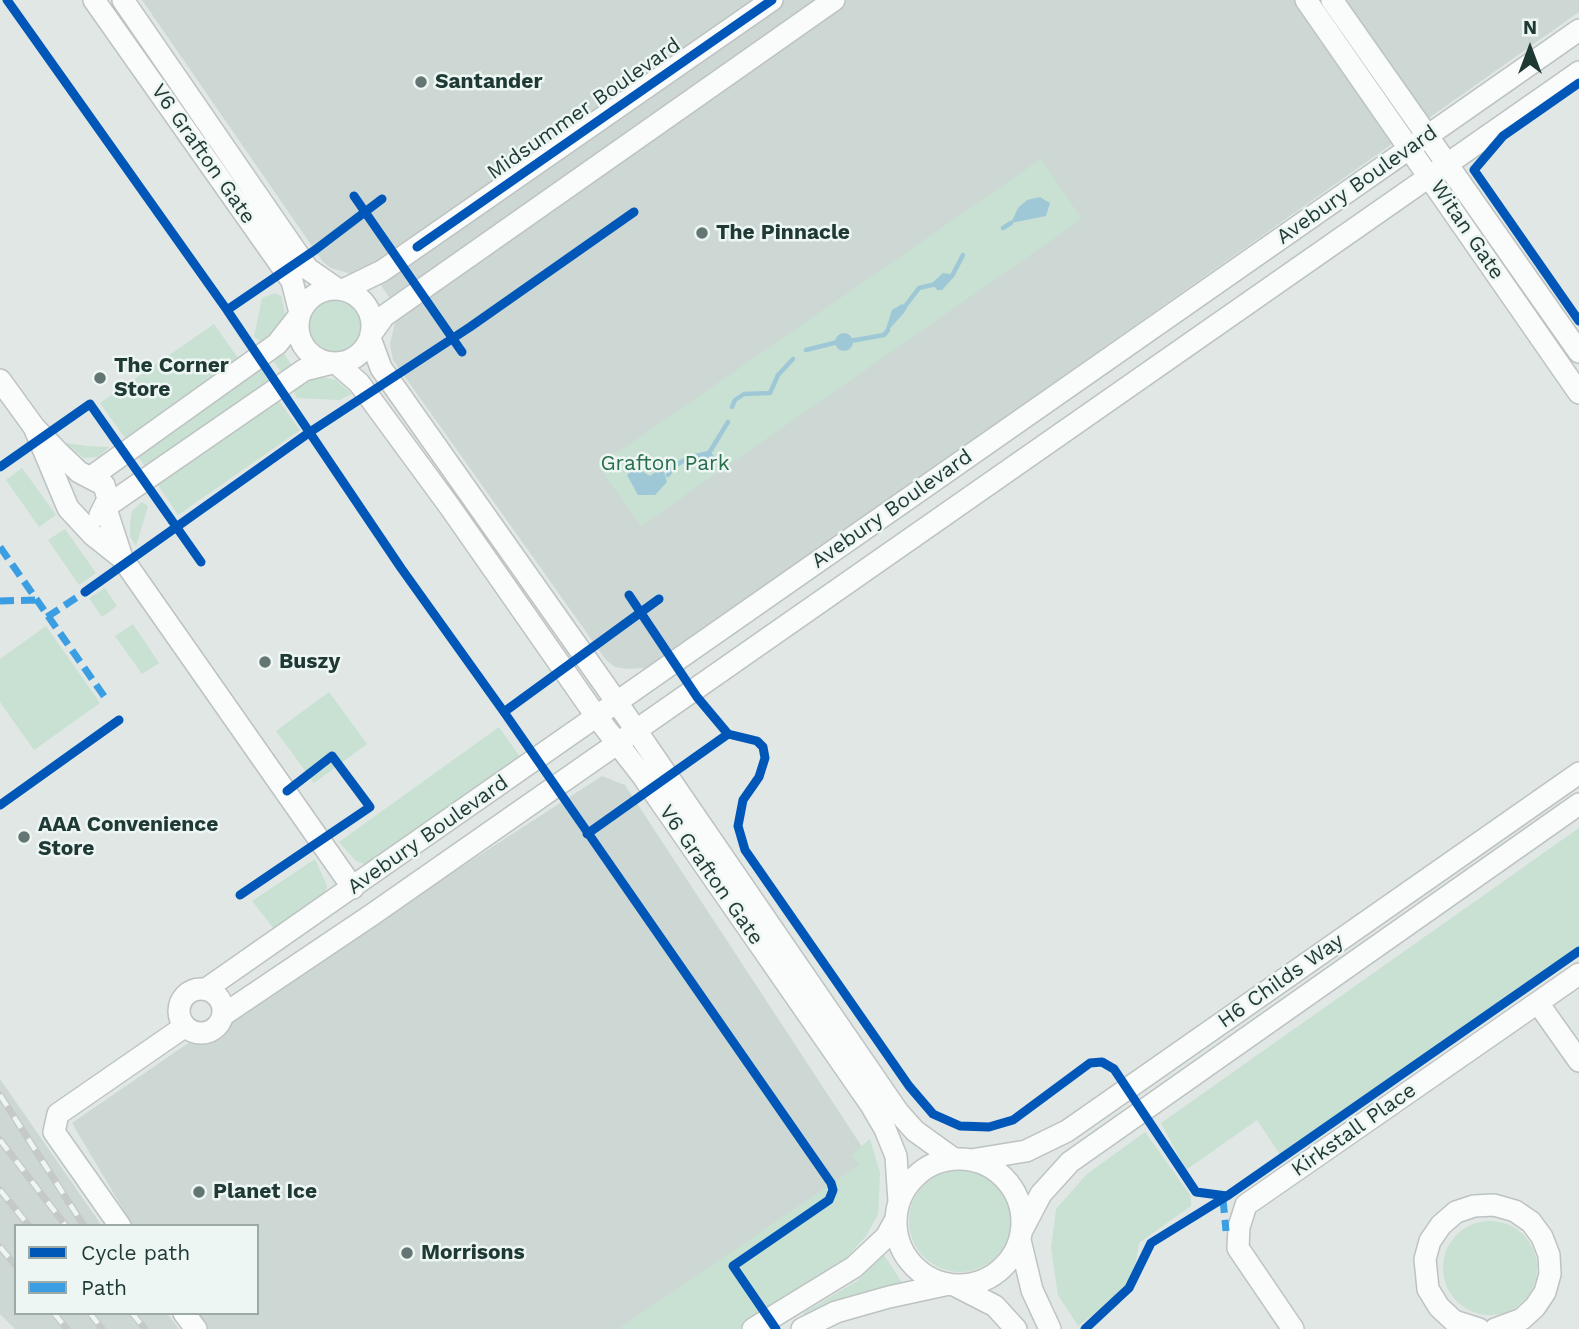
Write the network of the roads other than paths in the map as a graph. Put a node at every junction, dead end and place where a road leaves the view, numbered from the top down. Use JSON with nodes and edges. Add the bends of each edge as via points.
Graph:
{"nodes":[{"id":1,"x":123,"y":0,"type":"edge"},
{"id":2,"x":772,"y":0,"type":"edge"},
{"id":3,"x":834,"y":0,"type":"edge"},
{"id":4,"x":1306,"y":0,"type":"edge"},
{"id":5,"x":1332,"y":0,"type":"edge"},
{"id":6,"x":97,"y":3,"type":"edge"},
{"id":7,"x":1579,"y":30,"type":"edge"},
{"id":8,"x":1579,"y":72,"type":"edge"},
{"id":9,"x":580,"y":133,"type":"junction"},
{"id":10,"x":1427,"y":136,"type":"junction"},
{"id":11,"x":1409,"y":149,"type":"junction"},
{"id":12,"x":602,"y":163,"type":"junction"},
{"id":13,"x":1439,"y":169,"type":"junction"},
{"id":14,"x":340,"y":289,"type":"junction"},
{"id":15,"x":300,"y":314,"type":"junction"},
{"id":16,"x":370,"y":336,"type":"junction"},
{"id":17,"x":1579,"y":352,"type":"edge"},
{"id":18,"x":334,"y":363,"type":"junction"},
{"id":19,"x":0,"y":380,"type":"edge"},
{"id":20,"x":1579,"y":393,"type":"edge"},
{"id":21,"x":34,"y":427,"type":"junction"},
{"id":22,"x":90,"y":477,"type":"junction"},
{"id":23,"x":106,"y":508,"type":"junction"},
{"id":24,"x":73,"y":510,"type":"junction"},
{"id":25,"x":122,"y":558,"type":"junction"},
{"id":26,"x":616,"y":701,"type":"junction"},
{"id":27,"x":596,"y":716,"type":"junction"},
{"id":28,"x":636,"y":730,"type":"junction"},
{"id":29,"x":617,"y":743,"type":"junction"},
{"id":30,"x":650,"y":770,"type":"junction"},
{"id":31,"x":1579,"y":774,"type":"edge"},
{"id":32,"x":669,"y":797,"type":"junction"},
{"id":33,"x":1579,"y":804,"type":"edge"},
{"id":34,"x":353,"y":888,"type":"junction"},
{"id":35,"x":1579,"y":974,"type":"edge"},
{"id":36,"x":206,"y":989,"type":"junction"},
{"id":37,"x":1538,"y":1003,"type":"junction"},
{"id":38,"x":223,"y":1015,"type":"junction"},
{"id":39,"x":184,"y":1027,"type":"junction"},
{"id":40,"x":1579,"y":1061,"type":"edge"},
{"id":41,"x":871,"y":1105,"type":"junction"},
{"id":42,"x":963,"y":1160,"type":"junction"},
{"id":43,"x":897,"y":1211,"type":"junction"},
{"id":44,"x":119,"y":1224,"type":"edge"},
{"id":45,"x":1020,"y":1236,"type":"junction"},
{"id":46,"x":873,"y":1250,"type":"junction"},
{"id":47,"x":951,"y":1285,"type":"junction"},
{"id":48,"x":1525,"y":1324,"type":"edge"},
{"id":49,"x":806,"y":1327,"type":"edge"},
{"id":50,"x":753,"y":1329,"type":"edge"},
{"id":51,"x":1016,"y":1329,"type":"edge"},
{"id":52,"x":1050,"y":1329,"type":"edge"},
{"id":53,"x":1293,"y":1329,"type":"edge"},
{"id":54,"x":1479,"y":1329,"type":"edge"},
{"id":55,"x":1495,"y":1329,"type":"edge"}],
"edges":[{"from":1,"to":14,"type":"street","name":"V6 Grafton Gate","via":[[308,269]]},
{"from":2,"to":9,"type":"street","name":"Midsummer Boulevard"},
{"from":3,"to":12,"type":"street"},
{"from":4,"to":11,"type":"street","name":"Witan Gate"},
{"from":5,"to":10,"type":"street","name":"Witan Gate"},
{"from":6,"to":15,"type":"street","name":"V6 Grafton Gate","via":[[292,281]]},
{"from":7,"to":10,"type":"street","name":"Avebury Boulevard"},
{"from":8,"to":13,"type":"street","name":"Avebury Boulevard"},
{"from":9,"to":12,"type":"street"},
{"from":9,"to":14,"type":"street","name":"Midsummer Boulevard","via":[[382,271]]},
{"from":10,"to":11,"type":"street","name":"Avebury Boulevard"},
{"from":10,"to":13,"type":"street","name":"Witan Gate"},
{"from":11,"to":13,"type":"street","name":"Witan Gate"},
{"from":11,"to":26,"type":"street","name":"Avebury Boulevard"},
{"from":12,"to":16,"type":"street","via":[[384,316]]},
{"from":13,"to":17,"type":"street","name":"Witan Gate"},
{"from":13,"to":20,"type":"street","name":"Witan Gate"},
{"from":13,"to":28,"type":"street","name":"Avebury Boulevard"},
{"from":14,"to":15,"type":"street","via":[[315,295]]},
{"from":14,"to":16,"type":"street","via":[[366,306],[372,324]]},
{"from":15,"to":18,"type":"street","via":[[298,329],[309,352]]},
{"from":15,"to":22,"type":"street","via":[[277,344]]},
{"from":16,"to":18,"type":"street","via":[[357,356]]},
{"from":16,"to":26,"type":"street","name":"V6 Grafton Gate","via":[[381,368]]},
{"from":18,"to":23,"type":"street","via":[[297,374]]},
{"from":18,"to":27,"type":"street","name":"V6 Grafton Gate","via":[[359,383]]},
{"from":19,"to":21,"type":"street"},
{"from":21,"to":22,"type":"street","via":[[71,466]]},
{"from":21,"to":24,"type":"street"},
{"from":22,"to":23,"type":"street","via":[[106,489]]},
{"from":22,"to":24,"type":"street","via":[[73,482],[67,490]]},
{"from":23,"to":24,"type":"street","via":[[96,517]]},
{"from":23,"to":25,"type":"street"},
{"from":24,"to":25,"type":"street","via":[[93,535]]},
{"from":25,"to":34,"type":"street"},
{"from":26,"to":27,"type":"street","name":"Avebury Boulevard"},
{"from":26,"to":28,"type":"street","name":"V6 Grafton Gate"},
{"from":27,"to":29,"type":"street","name":"V6 Grafton Gate"},
{"from":27,"to":34,"type":"street","name":"Avebury Boulevard"},
{"from":28,"to":29,"type":"street","name":"Avebury Boulevard"},
{"from":28,"to":30,"type":"street","name":"V6 Grafton Gate"},
{"from":29,"to":30,"type":"street","name":"V6 Grafton Gate"},
{"from":29,"to":38,"type":"street","name":"Avebury Boulevard"},
{"from":30,"to":32,"type":"street","name":"V6 Grafton Gate"},
{"from":31,"to":42,"type":"street","name":"H6 Childs Way","via":[[1108,1103],[1037,1147]]},
{"from":32,"to":41,"type":"street","name":"V6 Grafton Gate"},
{"from":32,"to":42,"type":"street","name":"V6 Grafton Gate","via":[[898,1112],[915,1131]]},
{"from":33,"to":45,"type":"street","name":"H6 Childs Way","via":[[1061,1170],[1041,1194]]},
{"from":34,"to":36,"type":"street","name":"Avebury Boulevard"},
{"from":35,"to":37,"type":"street","name":"Kirkstall Place"},
{"from":36,"to":38,"type":"street","via":[[220,999]]},
{"from":36,"to":39,"type":"street","via":[[195,989],[182,998],[178,1015]]},
{"from":37,"to":40,"type":"street"},
{"from":37,"to":53,"type":"street","name":"Kirkstall Place","via":[[1246,1205],[1238,1248]]},
{"from":38,"to":39,"type":"street","via":[[215,1028],[203,1033]]},
{"from":39,"to":44,"type":"street","via":[[58,1114],[54,1132]]},
{"from":41,"to":43,"type":"street","name":"V6 Grafton Gate","via":[[896,1156]]},
{"from":41,"to":46,"type":"street","via":[[889,1173],[887,1208]]},
{"from":42,"to":43,"type":"street","via":[[936,1163],[920,1172],[907,1185]]},
{"from":42,"to":45,"type":"street","via":[[989,1167],[1010,1186],[1021,1213]]},
{"from":43,"to":46,"type":"street","via":[[886,1237]]},
{"from":43,"to":47,"type":"street","via":[[898,1238],[905,1254],[916,1269]]},
{"from":45,"to":47,"type":"street","via":[[1001,1269],[979,1282]]},
{"from":45,"to":52,"type":"street","via":[[1032,1290]]},
{"from":46,"to":50,"type":"street","via":[[794,1307]]},
{"from":47,"to":49,"type":"street","via":[[876,1300]]},
{"from":47,"to":51,"type":"street","via":[[995,1306]]},
{"from":48,"to":54,"type":"street","via":[[1545,1292],[1550,1274],[1542,1237],[1515,1211],[1474,1206],[1441,1224],[1430,1241],[1424,1269],[1438,1307],[1454,1321]]},
{"from":48,"to":55,"type":"street"}]}
